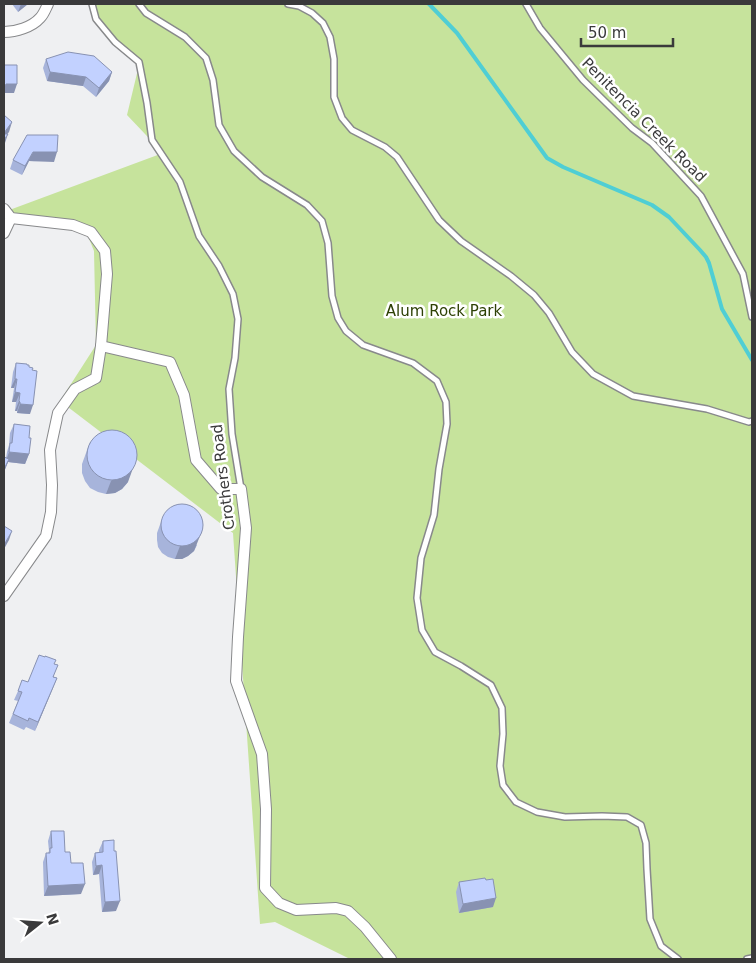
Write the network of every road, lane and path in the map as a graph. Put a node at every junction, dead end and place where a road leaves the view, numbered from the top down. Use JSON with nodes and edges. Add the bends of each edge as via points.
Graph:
{"nodes":[{"id":1,"x":48,"y":4,"type":"edge"},
{"id":2,"x":92,"y":4,"type":"edge"},
{"id":3,"x":139,"y":4,"type":"edge"},
{"id":4,"x":288,"y":4,"type":"edge"},
{"id":5,"x":526,"y":4,"type":"edge"},
{"id":6,"x":4,"y":32,"type":"edge"},
{"id":7,"x":4,"y":209,"type":"edge"},
{"id":8,"x":11,"y":218,"type":"junction"},
{"id":9,"x":4,"y":233,"type":"edge"},
{"id":10,"x":752,"y":317,"type":"edge"},
{"id":11,"x":101,"y":346,"type":"junction"},
{"id":12,"x":752,"y":421,"type":"edge"},
{"id":13,"x":241,"y":489,"type":"junction"},
{"id":14,"x":4,"y":596,"type":"edge"},
{"id":15,"x":752,"y":958,"type":"edge"},
{"id":16,"x":391,"y":959,"type":"edge"},
{"id":17,"x":678,"y":959,"type":"edge"},
{"id":18,"x":747,"y":959,"type":"edge"}],
"edges":[{"from":1,"to":6,"type":"street","via":[[40,19],[26,28]]},
{"from":2,"to":13,"type":"lane","name":"Crothers Road","via":[[96,19],[115,42],[139,62],[152,140],[180,182],[199,236],[233,294],[238,318],[229,389]]},
{"from":3,"to":17,"type":"lane","via":[[146,13],[185,37],[206,58],[213,80],[219,125],[234,151],[262,177],[307,205],[322,222],[328,243],[332,296],[338,318],[346,331],[363,345],[413,363],[437,381],[446,402],[447,424],[434,515],[421,558],[417,598],[422,630],[435,652],[491,685],[502,708],[500,766],[503,785],[516,802],[537,812],[565,817],[628,817],[641,825],[646,843],[650,919],[661,946]]},
{"from":4,"to":12,"type":"lane","via":[[312,13],[323,23],[330,37],[334,59],[334,97],[342,118],[352,130],[397,157],[439,220],[461,241],[534,295],[572,352],[593,374],[633,396]]},
{"from":5,"to":10,"type":"lane","name":"Penitencia Creek Road","via":[[540,28],[583,80],[652,143],[701,196],[743,274]]},
{"from":7,"to":8,"type":"street"},
{"from":8,"to":9,"type":"street"},
{"from":8,"to":11,"type":"street","via":[[73,225],[91,232],[105,251],[107,274]]},
{"from":11,"to":13,"type":"street","via":[[170,362],[184,395],[196,460],[221,488]]},
{"from":11,"to":14,"type":"street","via":[[96,378],[75,389],[58,413],[50,450],[51,512],[46,536]]},
{"from":13,"to":16,"type":"street","name":"Crothers Road","via":[[246,528],[236,681],[262,754],[266,809],[265,888],[279,903],[296,910],[336,908],[348,911]]},
{"from":15,"to":18,"type":"lane"}]}
